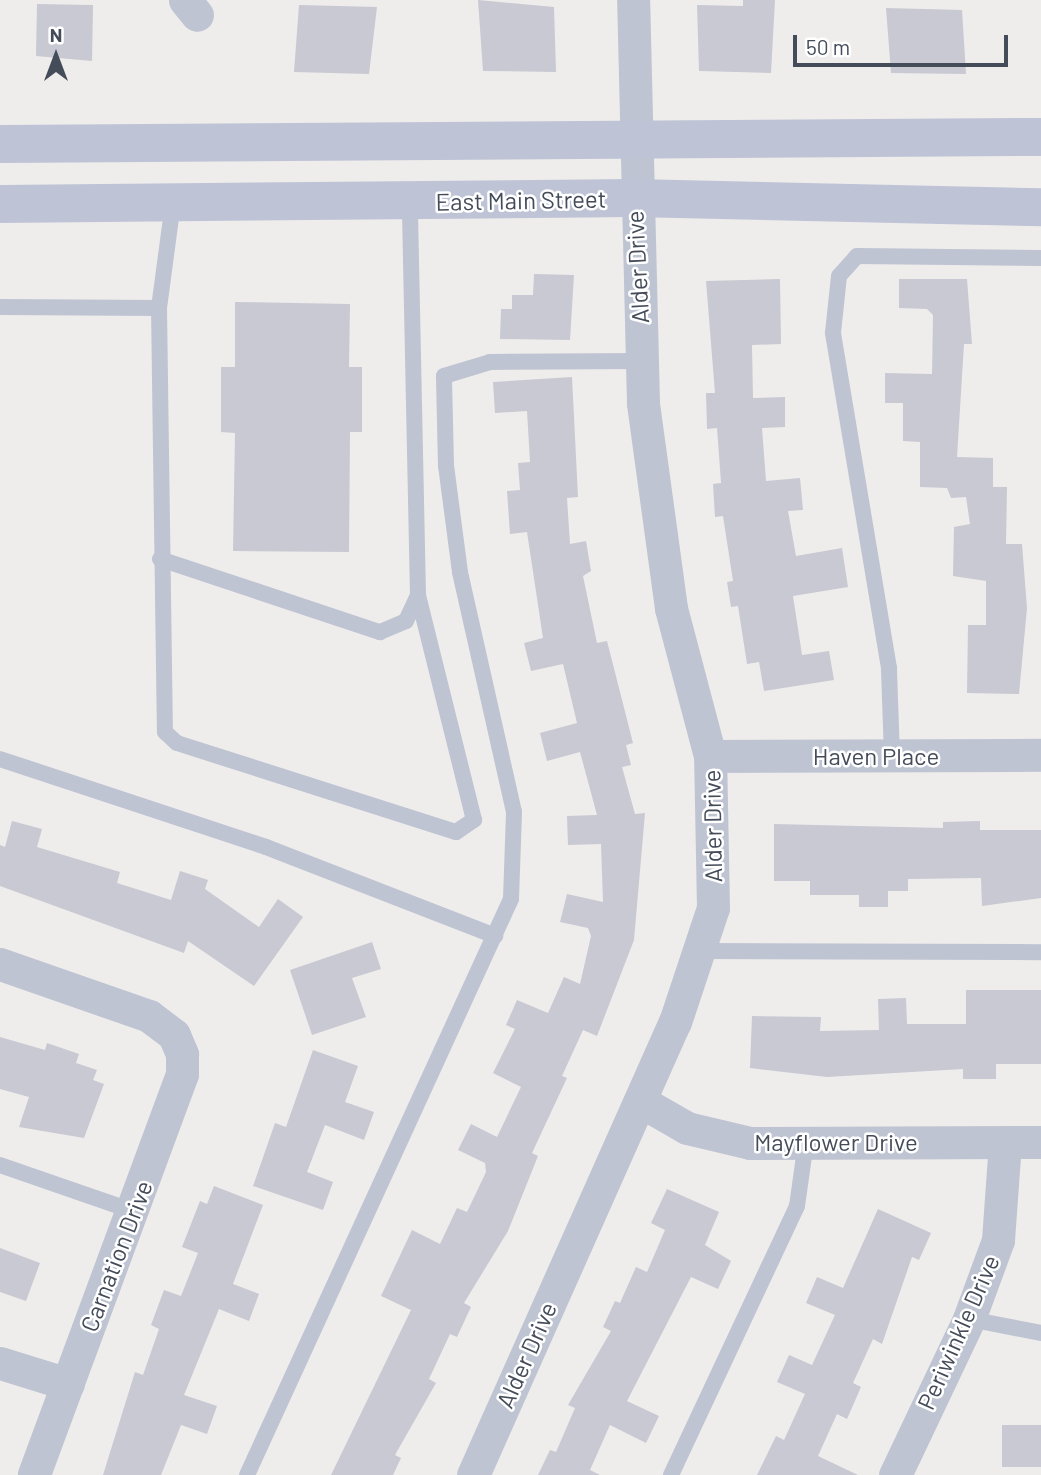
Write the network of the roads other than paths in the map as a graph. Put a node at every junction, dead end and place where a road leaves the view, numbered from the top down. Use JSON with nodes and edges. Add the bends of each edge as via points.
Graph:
{"nodes":[{"id":1,"x":633,"y":0,"type":"edge"},
{"id":2,"x":632,"y":136,"type":"junction"},
{"id":3,"x":1041,"y":138,"type":"edge"},
{"id":4,"x":169,"y":142,"type":"junction"},
{"id":5,"x":0,"y":144,"type":"edge"},
{"id":6,"x":0,"y":165,"type":"edge"},
{"id":7,"x":634,"y":198,"type":"junction"},
{"id":8,"x":410,"y":201,"type":"junction"},
{"id":9,"x":173,"y":203,"type":"junction"},
{"id":10,"x":0,"y":204,"type":"edge"},
{"id":11,"x":1041,"y":207,"type":"edge"},
{"id":12,"x":1041,"y":258,"type":"edge"},
{"id":13,"x":0,"y":307,"type":"edge"},
{"id":14,"x":159,"y":308,"type":"junction"},
{"id":15,"x":641,"y":361,"type":"junction"},
{"id":16,"x":160,"y":559,"type":"junction"},
{"id":17,"x":418,"y":594,"type":"junction"},
{"id":18,"x":1041,"y":755,"type":"edge"},
{"id":19,"x":710,"y":756,"type":"junction"},
{"id":20,"x":892,"y":756,"type":"junction"},
{"id":21,"x":0,"y":759,"type":"edge"},
{"id":22,"x":495,"y":936,"type":"junction"},
{"id":23,"x":702,"y":951,"type":"junction"},
{"id":24,"x":1041,"y":952,"type":"edge"},
{"id":25,"x":0,"y":964,"type":"edge"},
{"id":26,"x":640,"y":1101,"type":"junction"},
{"id":27,"x":806,"y":1142,"type":"junction"},
{"id":28,"x":1005,"y":1142,"type":"junction"},
{"id":29,"x":1041,"y":1142,"type":"edge"},
{"id":30,"x":0,"y":1166,"type":"edge"},
{"id":31,"x":134,"y":1211,"type":"junction"},
{"id":32,"x":969,"y":1319,"type":"junction"},
{"id":33,"x":1041,"y":1333,"type":"edge"},
{"id":34,"x":0,"y":1363,"type":"edge"},
{"id":35,"x":68,"y":1384,"type":"junction"},
{"id":36,"x":34,"y":1475,"type":"edge"},
{"id":37,"x":247,"y":1475,"type":"edge"},
{"id":38,"x":472,"y":1475,"type":"edge"},
{"id":39,"x":671,"y":1475,"type":"edge"},
{"id":40,"x":895,"y":1475,"type":"edge"}],
"edges":[{"from":1,"to":2,"type":"street","name":"Alder Drive"},
{"from":2,"to":3,"type":"main road"},
{"from":2,"to":4,"type":"main road"},
{"from":2,"to":7,"type":"street","name":"Alder Drive"},
{"from":4,"to":5,"type":"main road"},
{"from":4,"to":6,"type":"main road"},
{"from":7,"to":8,"type":"main road","name":"East Main Street"},
{"from":7,"to":11,"type":"main road","name":"East Main Street"},
{"from":7,"to":15,"type":"street","name":"Alder Drive"},
{"from":8,"to":9,"type":"main road","name":"East Main Street"},
{"from":8,"to":17,"type":"lane"},
{"from":9,"to":10,"type":"main road","name":"East Main Street"},
{"from":9,"to":14,"type":"lane"},
{"from":12,"to":20,"type":"lane","via":[[857,256],[839,276],[833,332],[889,668]]},
{"from":13,"to":14,"type":"lane"},
{"from":14,"to":16,"type":"lane"},
{"from":15,"to":19,"type":"street","name":"Alder Drive","via":[[649,470],[671,608]]},
{"from":15,"to":22,"type":"lane","via":[[490,362],[444,376],[446,466],[460,572],[514,812],[511,899]]},
{"from":16,"to":17,"type":"lane","via":[[380,632],[406,621]]},
{"from":16,"to":17,"type":"lane","via":[[162,720],[177,743],[456,832],[474,820]]},
{"from":18,"to":20,"type":"street","name":"Haven Place"},
{"from":19,"to":20,"type":"street","name":"Haven Place"},
{"from":19,"to":23,"type":"street","name":"Alder Drive","via":[[715,860]]},
{"from":21,"to":22,"type":"lane","via":[[266,847]]},
{"from":22,"to":37,"type":"lane"},
{"from":23,"to":24,"type":"lane"},
{"from":23,"to":26,"type":"street","name":"Alder Drive"},
{"from":25,"to":31,"type":"street","name":"Carnation Drive","via":[[149,1016],[174,1035],[182,1074]]},
{"from":26,"to":27,"type":"street","name":"Mayflower Drive","via":[[718,1137]]},
{"from":26,"to":38,"type":"street","name":"Alder Drive"},
{"from":27,"to":28,"type":"street","name":"Mayflower Drive"},
{"from":27,"to":39,"type":"lane","via":[[797,1206]]},
{"from":28,"to":29,"type":"street","name":"Mayflower Drive"},
{"from":28,"to":32,"type":"street","name":"Periwinkle Drive","via":[[998,1240]]},
{"from":30,"to":31,"type":"lane"},
{"from":31,"to":35,"type":"street","name":"Carnation Drive"},
{"from":32,"to":33,"type":"lane"},
{"from":32,"to":40,"type":"street","name":"Periwinkle Drive"},
{"from":34,"to":35,"type":"street"},
{"from":35,"to":36,"type":"street","name":"Carnation Drive"}]}
